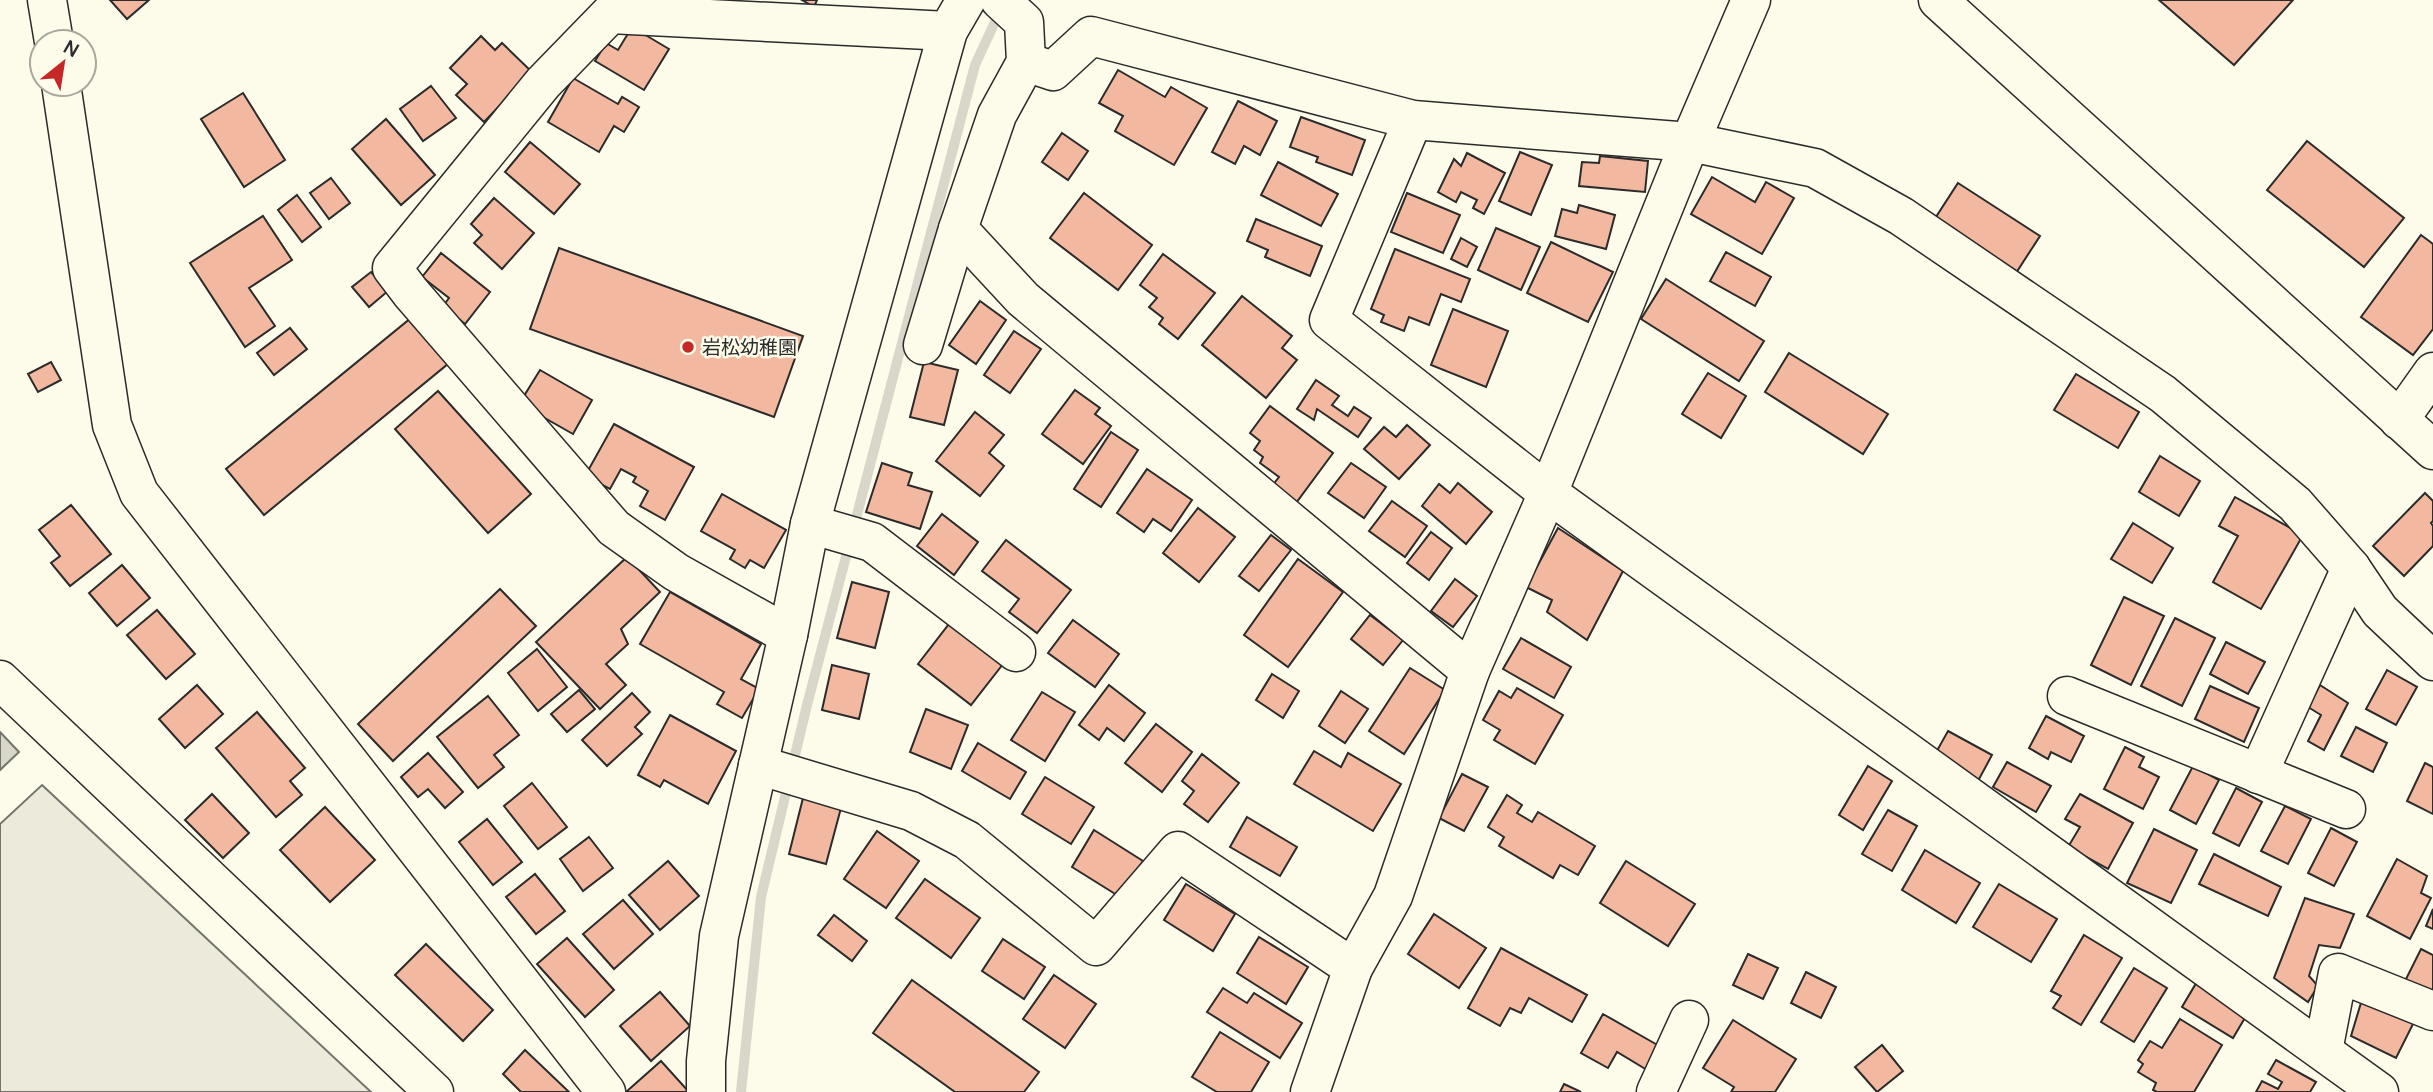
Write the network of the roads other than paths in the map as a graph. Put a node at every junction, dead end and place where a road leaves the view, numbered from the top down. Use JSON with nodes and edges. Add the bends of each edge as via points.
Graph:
{"nodes":[{"id":1,"x":47,"y":0,"type":"edge"},
{"id":2,"x":1751,"y":0,"type":"edge"},
{"id":3,"x":1938,"y":0,"type":"edge"},
{"id":4,"x":1012,"y":11,"type":"edge"},
{"id":5,"x":957,"y":16,"type":"edge"},
{"id":6,"x":52,"y":28,"type":"edge"},
{"id":7,"x":1026,"y":62,"type":"junction"},
{"id":8,"x":63,"y":98,"type":"edge"},
{"id":9,"x":1413,"y":120,"type":"junction"},
{"id":10,"x":1690,"y":142,"type":"junction"},
{"id":11,"x":958,"y":229,"type":"junction"},
{"id":12,"x":923,"y":345,"type":"dead end"},
{"id":13,"x":2433,"y":372,"type":"edge"},
{"id":14,"x":2399,"y":420,"type":"junction"},
{"id":15,"x":2433,"y":450,"type":"edge"},
{"id":16,"x":1548,"y":493,"type":"junction"},
{"id":17,"x":818,"y":527,"type":"junction"},
{"id":18,"x":2351,"y":568,"type":"junction"},
{"id":19,"x":788,"y":635,"type":"junction"},
{"id":20,"x":1016,"y":652,"type":"dead end"},
{"id":21,"x":2433,"y":661,"type":"edge"},
{"id":22,"x":1470,"y":671,"type":"junction"},
{"id":23,"x":0,"y":680,"type":"edge"},
{"id":24,"x":2067,"y":696,"type":"dead end"},
{"id":25,"x":762,"y":766,"type":"junction"},
{"id":26,"x":2258,"y":774,"type":"junction"},
{"id":27,"x":2346,"y":809,"type":"dead end"},
{"id":28,"x":1353,"y":968,"type":"junction"},
{"id":29,"x":2433,"y":1011,"type":"edge"},
{"id":30,"x":1689,"y":1020,"type":"dead end"},
{"id":31,"x":2323,"y":1051,"type":"junction"},
{"id":32,"x":433,"y":1092,"type":"edge"},
{"id":33,"x":606,"y":1092,"type":"edge"},
{"id":34,"x":706,"y":1092,"type":"edge"},
{"id":35,"x":1310,"y":1092,"type":"edge"},
{"id":36,"x":1656,"y":1092,"type":"edge"},
{"id":37,"x":2379,"y":1092,"type":"edge"}],
"edges":[{"from":1,"to":6,"type":"street"},
{"from":2,"to":10,"type":"street"},
{"from":3,"to":14,"type":"street"},
{"from":4,"to":7,"type":"street"},
{"from":5,"to":17,"type":"street"},
{"from":5,"to":19,"type":"street","via":[[610,14],[543,83],[392,268],[614,528],[676,572]]},
{"from":7,"to":9,"type":"street","via":[[1053,71],[1091,36]]},
{"from":7,"to":11,"type":"street","via":[[997,115]]},
{"from":8,"to":33,"type":"street","via":[[112,425],[139,493]]},
{"from":9,"to":10,"type":"street"},
{"from":9,"to":16,"type":"street","via":[[1329,320]]},
{"from":10,"to":16,"type":"street"},
{"from":10,"to":18,"type":"street","via":[[1815,168],[1901,216],[2162,394],[2295,503]]},
{"from":11,"to":12,"type":"street"},
{"from":11,"to":22,"type":"street","via":[[1023,299]]},
{"from":13,"to":14,"type":"street"},
{"from":14,"to":15,"type":"street"},
{"from":16,"to":22,"type":"street"},
{"from":16,"to":31,"type":"street"},
{"from":17,"to":19,"type":"street"},
{"from":17,"to":20,"type":"street","via":[[872,542]]},
{"from":18,"to":21,"type":"street","via":[[2380,611]]},
{"from":18,"to":26,"type":"street"},
{"from":19,"to":25,"type":"street"},
{"from":22,"to":28,"type":"street","via":[[1394,896]]},
{"from":23,"to":32,"type":"street"},
{"from":24,"to":26,"type":"street"},
{"from":25,"to":28,"type":"street","via":[[912,811],[967,841],[1096,946],[1178,851]]},
{"from":25,"to":34,"type":"street","via":[[719,936]]},
{"from":26,"to":27,"type":"street"},
{"from":28,"to":35,"type":"street"},
{"from":29,"to":31,"type":"street","via":[[2338,972]]},
{"from":30,"to":36,"type":"street"},
{"from":31,"to":37,"type":"street"}]}
